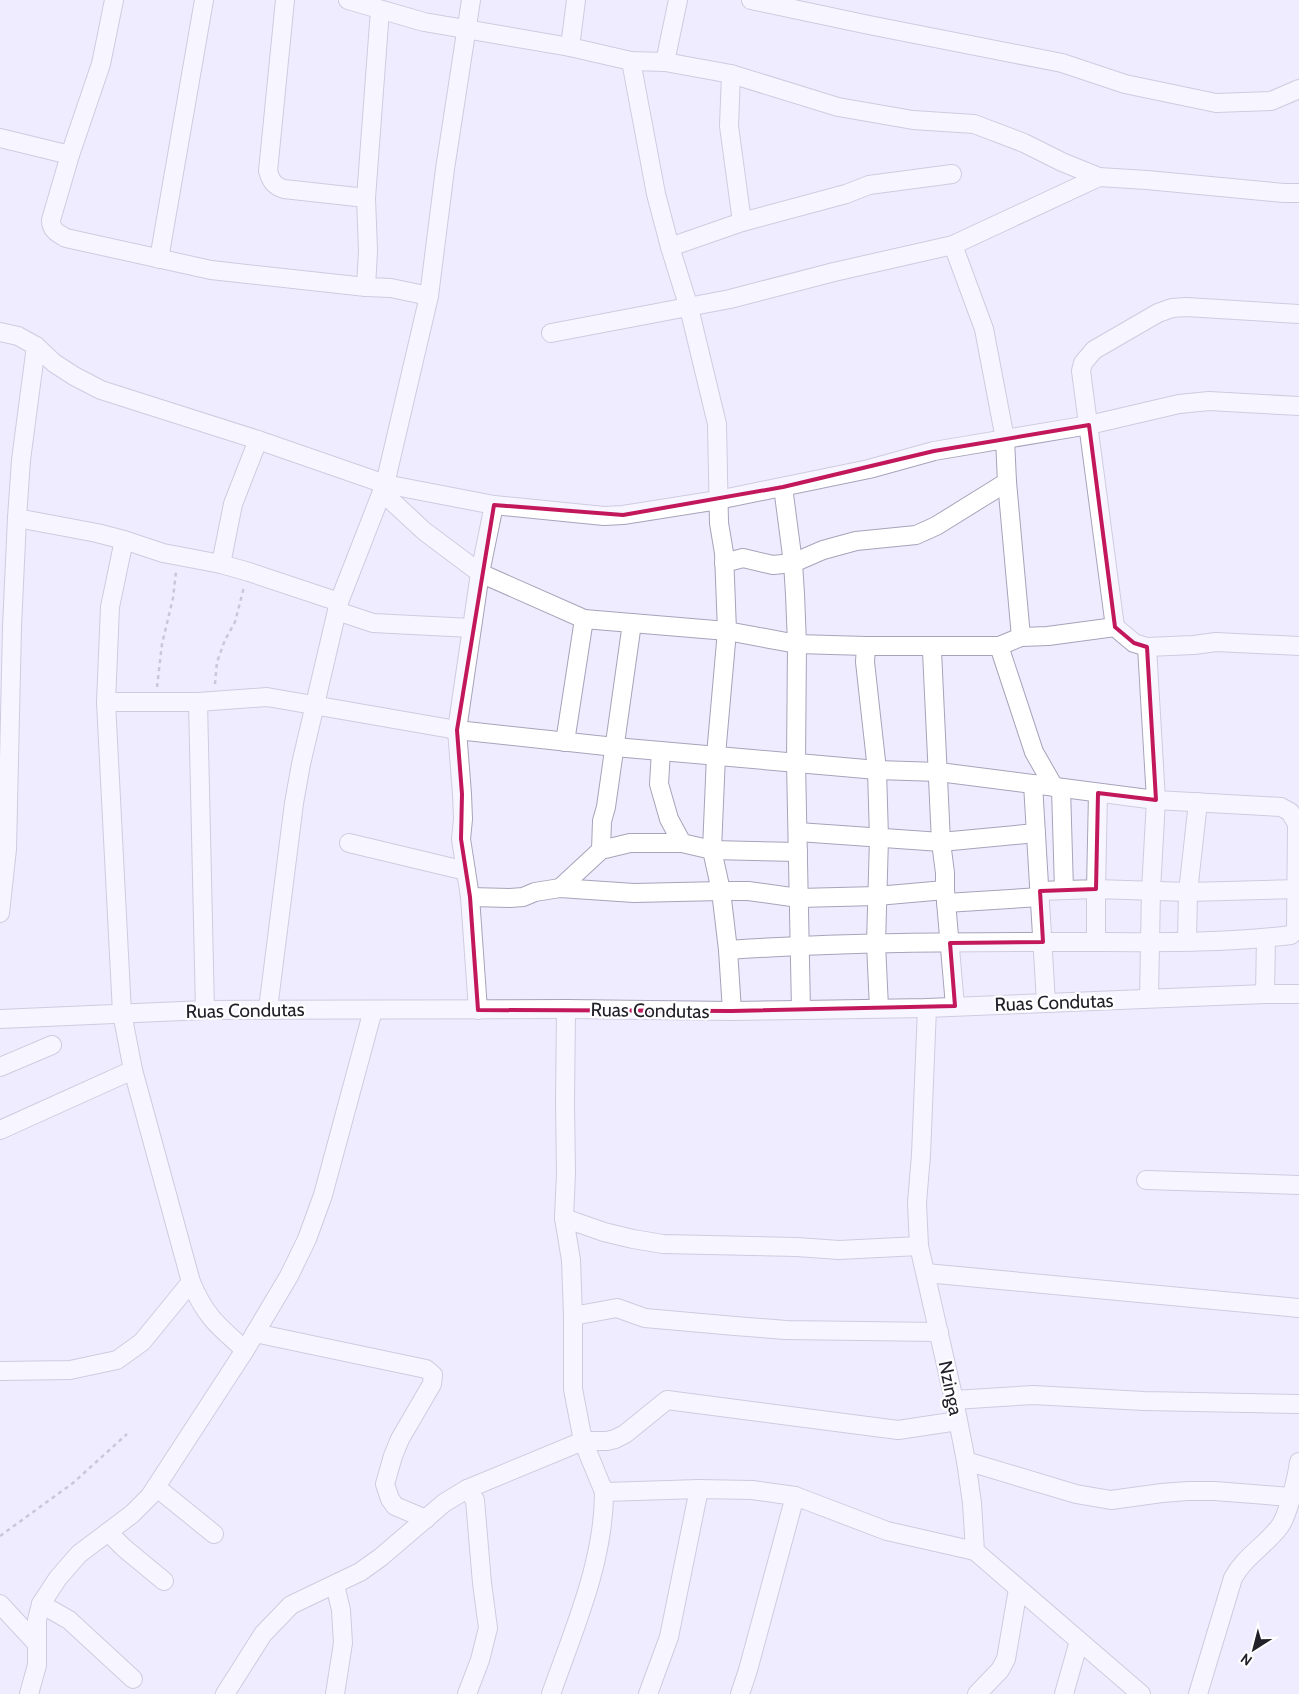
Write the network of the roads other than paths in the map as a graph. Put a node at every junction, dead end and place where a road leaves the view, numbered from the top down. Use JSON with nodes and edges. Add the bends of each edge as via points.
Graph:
{"nodes":[{"id":1,"x":114,"y":0,"type":"edge"},
{"id":2,"x":204,"y":0,"type":"edge"},
{"id":3,"x":285,"y":0,"type":"edge"},
{"id":4,"x":348,"y":0,"type":"edge"},
{"id":5,"x":471,"y":0,"type":"edge"},
{"id":6,"x":576,"y":0,"type":"edge"},
{"id":7,"x":678,"y":0,"type":"edge"},
{"id":8,"x":751,"y":0,"type":"edge"},
{"id":9,"x":380,"y":10,"type":"junction"},
{"id":10,"x":467,"y":30,"type":"junction"},
{"id":11,"x":570,"y":47,"type":"junction"},
{"id":12,"x":631,"y":61,"type":"junction"},
{"id":13,"x":665,"y":62,"type":"junction"},
{"id":14,"x":731,"y":74,"type":"junction"},
{"id":15,"x":1299,"y":89,"type":"edge"},
{"id":16,"x":0,"y":138,"type":"edge"},
{"id":17,"x":70,"y":155,"type":"junction"},
{"id":18,"x":952,"y":174,"type":"dead end"},
{"id":19,"x":1099,"y":177,"type":"junction"},
{"id":20,"x":1299,"y":193,"type":"edge"},
{"id":21,"x":366,"y":198,"type":"junction"},
{"id":22,"x":742,"y":222,"type":"junction"},
{"id":23,"x":953,"y":245,"type":"junction"},
{"id":24,"x":670,"y":247,"type":"junction"},
{"id":25,"x":159,"y":259,"type":"junction"},
{"id":26,"x":366,"y":287,"type":"junction"},
{"id":27,"x":429,"y":296,"type":"junction"},
{"id":28,"x":689,"y":308,"type":"junction"},
{"id":29,"x":1299,"y":314,"type":"edge"},
{"id":30,"x":0,"y":332,"type":"edge"},
{"id":31,"x":551,"y":333,"type":"dead end"},
{"id":32,"x":36,"y":346,"type":"junction"},
{"id":33,"x":1299,"y":406,"type":"edge"},
{"id":34,"x":1089,"y":425,"type":"junction"},
{"id":35,"x":1005,"y":439,"type":"junction"},
{"id":36,"x":258,"y":440,"type":"junction"},
{"id":37,"x":1007,"y":482,"type":"junction"},
{"id":38,"x":783,"y":487,"type":"junction"},
{"id":39,"x":383,"y":488,"type":"junction"},
{"id":40,"x":718,"y":500,"type":"junction"},
{"id":41,"x":494,"y":505,"type":"junction"},
{"id":42,"x":17,"y":518,"type":"junction"},
{"id":43,"x":124,"y":540,"type":"junction"},
{"id":44,"x":724,"y":563,"type":"junction"},
{"id":45,"x":793,"y":563,"type":"junction"},
{"id":46,"x":221,"y":564,"type":"junction"},
{"id":47,"x":480,"y":573,"type":"junction"},
{"id":48,"x":338,"y":607,"type":"junction"},
{"id":49,"x":584,"y":619,"type":"junction"},
{"id":50,"x":632,"y":623,"type":"junction"},
{"id":51,"x":1115,"y":627,"type":"junction"},
{"id":52,"x":471,"y":628,"type":"junction"},
{"id":53,"x":727,"y":631,"type":"junction"},
{"id":54,"x":1021,"y":637,"type":"junction"},
{"id":55,"x":797,"y":644,"type":"junction"},
{"id":56,"x":866,"y":646,"type":"junction"},
{"id":57,"x":930,"y":646,"type":"junction"},
{"id":58,"x":999,"y":646,"type":"junction"},
{"id":59,"x":1299,"y":646,"type":"edge"},
{"id":60,"x":1147,"y":647,"type":"junction"},
{"id":61,"x":206,"y":701,"type":"junction"},
{"id":62,"x":106,"y":702,"type":"junction"},
{"id":63,"x":315,"y":706,"type":"junction"},
{"id":64,"x":457,"y":730,"type":"junction"},
{"id":65,"x":564,"y":742,"type":"junction"},
{"id":66,"x":615,"y":747,"type":"junction"},
{"id":67,"x":661,"y":751,"type":"junction"},
{"id":68,"x":716,"y":755,"type":"junction"},
{"id":69,"x":796,"y":762,"type":"junction"},
{"id":70,"x":877,"y":770,"type":"junction"},
{"id":71,"x":939,"y":772,"type":"junction"},
{"id":72,"x":1033,"y":784,"type":"junction"},
{"id":73,"x":1057,"y":787,"type":"junction"},
{"id":74,"x":1098,"y":793,"type":"junction"},
{"id":75,"x":1156,"y":800,"type":"junction"},
{"id":76,"x":1198,"y":802,"type":"junction"},
{"id":77,"x":798,"y":832,"type":"junction"},
{"id":78,"x":1036,"y":832,"type":"junction"},
{"id":79,"x":879,"y":838,"type":"junction"},
{"id":80,"x":941,"y":842,"type":"junction"},
{"id":81,"x":349,"y":843,"type":"dead end"},
{"id":82,"x":682,"y":843,"type":"junction"},
{"id":83,"x":601,"y":850,"type":"junction"},
{"id":84,"x":712,"y":850,"type":"junction"},
{"id":85,"x":798,"y":852,"type":"junction"},
{"id":86,"x":466,"y":871,"type":"junction"},
{"id":87,"x":560,"y":888,"type":"junction"},
{"id":88,"x":1096,"y":889,"type":"junction"},
{"id":89,"x":1297,"y":889,"type":"junction"},
{"id":90,"x":1064,"y":890,"type":"junction"},
{"id":91,"x":1152,"y":890,"type":"junction"},
{"id":92,"x":720,"y":891,"type":"junction"},
{"id":93,"x":1188,"y":892,"type":"junction"},
{"id":94,"x":1040,"y":894,"type":"junction"},
{"id":95,"x":877,"y":896,"type":"junction"},
{"id":96,"x":945,"y":896,"type":"junction"},
{"id":97,"x":470,"y":897,"type":"junction"},
{"id":98,"x":799,"y":898,"type":"junction"},
{"id":99,"x":0,"y":906,"type":"edge"},
{"id":100,"x":1266,"y":938,"type":"junction"},
{"id":101,"x":1188,"y":940,"type":"junction"},
{"id":102,"x":950,"y":942,"type":"junction"},
{"id":103,"x":1042,"y":942,"type":"junction"},
{"id":104,"x":1096,"y":942,"type":"junction"},
{"id":105,"x":1150,"y":942,"type":"junction"},
{"id":106,"x":876,"y":944,"type":"junction"},
{"id":107,"x":800,"y":945,"type":"junction"},
{"id":108,"x":728,"y":950,"type":"junction"},
{"id":109,"x":1265,"y":994,"type":"junction"},
{"id":110,"x":1299,"y":994,"type":"edge"},
{"id":111,"x":1149,"y":998,"type":"junction"},
{"id":112,"x":1046,"y":1003,"type":"junction"},
{"id":113,"x":955,"y":1006,"type":"junction"},
{"id":114,"x":879,"y":1008,"type":"junction"},
{"id":115,"x":927,"y":1008,"type":"junction"},
{"id":116,"x":268,"y":1009,"type":"junction"},
{"id":117,"x":566,"y":1009,"type":"junction"},
{"id":118,"x":205,"y":1010,"type":"junction"},
{"id":119,"x":373,"y":1010,"type":"junction"},
{"id":120,"x":478,"y":1010,"type":"junction"},
{"id":121,"x":801,"y":1010,"type":"junction"},
{"id":122,"x":732,"y":1011,"type":"junction"},
{"id":123,"x":122,"y":1013,"type":"junction"},
{"id":124,"x":0,"y":1019,"type":"edge"},
{"id":125,"x":52,"y":1045,"type":"dead end"},
{"id":126,"x":0,"y":1067,"type":"edge"},
{"id":127,"x":133,"y":1070,"type":"junction"},
{"id":128,"x":0,"y":1130,"type":"edge"},
{"id":129,"x":1146,"y":1180,"type":"dead end"},
{"id":130,"x":1299,"y":1185,"type":"edge"},
{"id":131,"x":564,"y":1218,"type":"junction"},
{"id":132,"x":919,"y":1246,"type":"junction"},
{"id":133,"x":926,"y":1273,"type":"junction"},
{"id":134,"x":191,"y":1282,"type":"junction"},
{"id":135,"x":1299,"y":1308,"type":"edge"},
{"id":136,"x":574,"y":1316,"type":"junction"},
{"id":137,"x":255,"y":1332,"type":"junction"},
{"id":138,"x":939,"y":1332,"type":"junction"},
{"id":139,"x":245,"y":1350,"type":"junction"},
{"id":140,"x":0,"y":1371,"type":"edge"},
{"id":141,"x":954,"y":1400,"type":"junction"},
{"id":142,"x":1299,"y":1404,"type":"edge"},
{"id":143,"x":958,"y":1421,"type":"junction"},
{"id":144,"x":583,"y":1441,"type":"junction"},
{"id":145,"x":966,"y":1461,"type":"junction"},
{"id":146,"x":1299,"y":1462,"type":"edge"},
{"id":147,"x":156,"y":1487,"type":"junction"},
{"id":148,"x":699,"y":1489,"type":"junction"},
{"id":149,"x":467,"y":1490,"type":"junction"},
{"id":150,"x":604,"y":1492,"type":"junction"},
{"id":151,"x":795,"y":1496,"type":"junction"},
{"id":152,"x":1290,"y":1497,"type":"junction"},
{"id":153,"x":426,"y":1520,"type":"junction"},
{"id":154,"x":108,"y":1532,"type":"junction"},
{"id":155,"x":214,"y":1534,"type":"dead end"},
{"id":156,"x":975,"y":1551,"type":"junction"},
{"id":157,"x":164,"y":1581,"type":"dead end"},
{"id":158,"x":335,"y":1585,"type":"junction"},
{"id":159,"x":1018,"y":1589,"type":"junction"},
{"id":160,"x":0,"y":1604,"type":"edge"},
{"id":161,"x":41,"y":1604,"type":"junction"},
{"id":162,"x":1079,"y":1641,"type":"junction"},
{"id":163,"x":37,"y":1644,"type":"junction"},
{"id":164,"x":133,"y":1679,"type":"dead end"},
{"id":165,"x":1134,"y":1691,"type":"edge"},
{"id":166,"x":29,"y":1694,"type":"edge"},
{"id":167,"x":225,"y":1694,"type":"edge"},
{"id":168,"x":335,"y":1694,"type":"edge"},
{"id":169,"x":467,"y":1694,"type":"edge"},
{"id":170,"x":551,"y":1694,"type":"edge"},
{"id":171,"x":648,"y":1694,"type":"edge"},
{"id":172,"x":740,"y":1694,"type":"edge"},
{"id":173,"x":977,"y":1694,"type":"edge"},
{"id":174,"x":1064,"y":1694,"type":"edge"},
{"id":175,"x":1198,"y":1694,"type":"edge"}],
"edges":[{"from":1,"to":17,"type":"street","via":[[101,64]]},
{"from":2,"to":25,"type":"street"},
{"from":3,"to":21,"type":"street","via":[[268,171],[270,180],[284,189]]},
{"from":4,"to":9,"type":"street"},
{"from":5,"to":10,"type":"street"},
{"from":6,"to":11,"type":"street"},
{"from":7,"to":13,"type":"street"},
{"from":8,"to":15,"type":"street","via":[[1062,63],[1124,84],[1216,103],[1271,101]]},
{"from":9,"to":10,"type":"street"},
{"from":9,"to":21,"type":"street"},
{"from":10,"to":11,"type":"street"},
{"from":10,"to":27,"type":"street"},
{"from":11,"to":12,"type":"street"},
{"from":12,"to":13,"type":"street"},
{"from":12,"to":24,"type":"street","via":[[656,194]]},
{"from":13,"to":14,"type":"street"},
{"from":14,"to":19,"type":"street","via":[[838,107],[913,120],[974,124]]},
{"from":14,"to":22,"type":"street","via":[[729,126]]},
{"from":16,"to":17,"type":"street"},
{"from":17,"to":25,"type":"street","via":[[51,220],[55,232],[66,238]]},
{"from":18,"to":22,"type":"street","via":[[869,185]]},
{"from":19,"to":20,"type":"street"},
{"from":19,"to":23,"type":"street"},
{"from":21,"to":26,"type":"street"},
{"from":22,"to":24,"type":"street"},
{"from":23,"to":28,"type":"street"},
{"from":23,"to":35,"type":"street","via":[[984,329]]},
{"from":24,"to":28,"type":"street"},
{"from":25,"to":26,"type":"street","via":[[211,270]]},
{"from":26,"to":27,"type":"street","via":[[391,288]]},
{"from":27,"to":39,"type":"street"},
{"from":28,"to":31,"type":"street"},
{"from":28,"to":40,"type":"street","via":[[717,424]]},
{"from":29,"to":34,"type":"street","via":[[1186,307],[1172,308],[1142,320],[1094,350],[1083,363],[1081,371]]},
{"from":30,"to":32,"type":"street","via":[[18,336]]},
{"from":32,"to":36,"type":"street","via":[[54,363],[101,390]]},
{"from":32,"to":42,"type":"street"},
{"from":33,"to":34,"type":"street","via":[[1208,401],[1179,404]]},
{"from":34,"to":35,"type":"street"},
{"from":34,"to":51,"type":"street"},
{"from":35,"to":37,"type":"street"},
{"from":35,"to":38,"type":"street","via":[[934,451]]},
{"from":36,"to":39,"type":"street"},
{"from":36,"to":46,"type":"street","via":[[232,504]]},
{"from":37,"to":45,"type":"street","via":[[925,532],[856,541],[822,550]]},
{"from":37,"to":54,"type":"street"},
{"from":38,"to":40,"type":"street"},
{"from":38,"to":45,"type":"street"},
{"from":39,"to":41,"type":"street"},
{"from":39,"to":47,"type":"street","via":[[424,531]]},
{"from":39,"to":48,"type":"street"},
{"from":40,"to":41,"type":"street","via":[[614,516]]},
{"from":40,"to":44,"type":"street"},
{"from":41,"to":47,"type":"street"},
{"from":42,"to":43,"type":"street"},
{"from":42,"to":99,"type":"street","via":[[7,849]]},
{"from":43,"to":46,"type":"street","via":[[178,557]]},
{"from":43,"to":62,"type":"street","via":[[111,601]]},
{"from":44,"to":45,"type":"street","via":[[742,558],[773,566]]},
{"from":44,"to":53,"type":"street"},
{"from":45,"to":55,"type":"street"},
{"from":46,"to":48,"type":"street"},
{"from":47,"to":49,"type":"street"},
{"from":47,"to":52,"type":"street"},
{"from":48,"to":52,"type":"street","via":[[373,623]]},
{"from":48,"to":63,"type":"street"},
{"from":49,"to":50,"type":"street"},
{"from":49,"to":65,"type":"street"},
{"from":50,"to":53,"type":"street"},
{"from":50,"to":66,"type":"street"},
{"from":51,"to":54,"type":"street"},
{"from":51,"to":60,"type":"street","via":[[1134,643]]},
{"from":52,"to":64,"type":"street"},
{"from":53,"to":55,"type":"street"},
{"from":53,"to":68,"type":"street"},
{"from":54,"to":58,"type":"street"},
{"from":55,"to":56,"type":"street"},
{"from":55,"to":69,"type":"street"},
{"from":56,"to":57,"type":"street"},
{"from":56,"to":70,"type":"street"},
{"from":57,"to":58,"type":"street"},
{"from":57,"to":71,"type":"street"},
{"from":58,"to":73,"type":"street","via":[[1034,752]]},
{"from":59,"to":60,"type":"street","via":[[1216,642]]},
{"from":60,"to":75,"type":"street"},
{"from":61,"to":62,"type":"street"},
{"from":61,"to":63,"type":"street","via":[[267,697]]},
{"from":61,"to":118,"type":"street"},
{"from":62,"to":123,"type":"street"},
{"from":63,"to":64,"type":"street"},
{"from":63,"to":116,"type":"street","via":[[294,803]]},
{"from":64,"to":65,"type":"street"},
{"from":64,"to":86,"type":"street","via":[[463,819],[461,839]]},
{"from":65,"to":66,"type":"street"},
{"from":66,"to":67,"type":"street"},
{"from":66,"to":83,"type":"street","via":[[602,820]]},
{"from":67,"to":68,"type":"street"},
{"from":67,"to":82,"type":"street","via":[[659,784],[669,819]]},
{"from":68,"to":69,"type":"street"},
{"from":68,"to":84,"type":"street"},
{"from":69,"to":70,"type":"street"},
{"from":69,"to":77,"type":"street"},
{"from":70,"to":71,"type":"street"},
{"from":70,"to":79,"type":"street"},
{"from":71,"to":72,"type":"street"},
{"from":71,"to":80,"type":"street"},
{"from":72,"to":73,"type":"street"},
{"from":72,"to":78,"type":"street"},
{"from":73,"to":74,"type":"street"},
{"from":73,"to":90,"type":"street"},
{"from":74,"to":75,"type":"street"},
{"from":74,"to":88,"type":"street"},
{"from":75,"to":76,"type":"street"},
{"from":75,"to":91,"type":"street"},
{"from":76,"to":89,"type":"street","via":[[1281,807],[1290,812],[1297,824]]},
{"from":76,"to":93,"type":"street"},
{"from":77,"to":79,"type":"street"},
{"from":77,"to":85,"type":"street"},
{"from":78,"to":80,"type":"street"},
{"from":78,"to":94,"type":"street"},
{"from":79,"to":80,"type":"street"},
{"from":79,"to":95,"type":"street"},
{"from":80,"to":96,"type":"street"},
{"from":81,"to":86,"type":"street"},
{"from":82,"to":83,"type":"street","via":[[630,843]]},
{"from":82,"to":84,"type":"street"},
{"from":83,"to":87,"type":"street"},
{"from":84,"to":85,"type":"street"},
{"from":84,"to":92,"type":"street"},
{"from":85,"to":98,"type":"street"},
{"from":86,"to":97,"type":"street"},
{"from":87,"to":92,"type":"street","via":[[634,893]]},
{"from":87,"to":97,"type":"street","via":[[510,898]]},
{"from":88,"to":90,"type":"street"},
{"from":88,"to":91,"type":"street"},
{"from":88,"to":104,"type":"street"},
{"from":89,"to":93,"type":"street"},
{"from":89,"to":100,"type":"street","via":[[1295,932]]},
{"from":90,"to":94,"type":"street"},
{"from":91,"to":93,"type":"street"},
{"from":91,"to":105,"type":"street"},
{"from":92,"to":98,"type":"street"},
{"from":92,"to":108,"type":"street"},
{"from":93,"to":101,"type":"street"},
{"from":94,"to":96,"type":"street"},
{"from":94,"to":103,"type":"street"},
{"from":95,"to":96,"type":"street"},
{"from":95,"to":98,"type":"street"},
{"from":95,"to":106,"type":"street"},
{"from":96,"to":102,"type":"street"},
{"from":97,"to":120,"type":"street"},
{"from":98,"to":107,"type":"street"},
{"from":100,"to":101,"type":"street"},
{"from":100,"to":109,"type":"street"},
{"from":101,"to":105,"type":"street"},
{"from":102,"to":103,"type":"street"},
{"from":102,"to":106,"type":"street"},
{"from":102,"to":113,"type":"street"},
{"from":103,"to":104,"type":"street"},
{"from":103,"to":112,"type":"street"},
{"from":104,"to":105,"type":"street"},
{"from":105,"to":111,"type":"street"},
{"from":106,"to":107,"type":"street"},
{"from":106,"to":114,"type":"street"},
{"from":107,"to":108,"type":"street"},
{"from":107,"to":121,"type":"street"},
{"from":108,"to":122,"type":"street"},
{"from":109,"to":110,"type":"street","name":"Ruas Condutas"},
{"from":109,"to":111,"type":"street","name":"Ruas Condutas"},
{"from":111,"to":112,"type":"street","name":"Ruas Condutas"},
{"from":112,"to":113,"type":"street","name":"Ruas Condutas"},
{"from":113,"to":115,"type":"street","name":"Ruas Condutas"},
{"from":114,"to":115,"type":"street","name":"Ruas Condutas"},
{"from":114,"to":121,"type":"street","name":"Ruas Condutas"},
{"from":115,"to":132,"type":"street","name":"Nzinga","via":[[917,1204]]},
{"from":116,"to":118,"type":"street","name":"Ruas Condutas"},
{"from":116,"to":119,"type":"street","name":"Ruas Condutas"},
{"from":117,"to":120,"type":"street","name":"Ruas Condutas"},
{"from":117,"to":122,"type":"street","name":"Ruas Condutas"},
{"from":117,"to":131,"type":"street"},
{"from":118,"to":123,"type":"street","name":"Ruas Condutas"},
{"from":119,"to":120,"type":"street","name":"Ruas Condutas"},
{"from":119,"to":137,"type":"street","via":[[323,1195],[289,1276]]},
{"from":121,"to":122,"type":"street","name":"Ruas Condutas"},
{"from":123,"to":124,"type":"street","name":"Ruas Condutas"},
{"from":123,"to":127,"type":"street"},
{"from":125,"to":126,"type":"street"},
{"from":127,"to":128,"type":"street"},
{"from":127,"to":134,"type":"street"},
{"from":129,"to":130,"type":"street"},
{"from":131,"to":132,"type":"street","via":[[604,1232],[663,1244],[839,1250]]},
{"from":131,"to":136,"type":"street","via":[[572,1260]]},
{"from":132,"to":133,"type":"street","name":"Nzinga"},
{"from":133,"to":135,"type":"street"},
{"from":133,"to":138,"type":"street","name":"Nzinga"},
{"from":134,"to":139,"type":"street","via":[[200,1303],[214,1322]]},
{"from":134,"to":140,"type":"street","via":[[142,1342],[117,1360],[70,1370]]},
{"from":136,"to":138,"type":"street","via":[[617,1308],[645,1318],[786,1330]]},
{"from":136,"to":144,"type":"street","via":[[573,1389]]},
{"from":137,"to":139,"type":"street"},
{"from":137,"to":153,"type":"street","via":[[426,1369],[433,1375],[432,1384],[400,1439],[385,1484],[395,1506]]},
{"from":138,"to":141,"type":"street","name":"Nzinga"},
{"from":139,"to":147,"type":"street"},
{"from":141,"to":142,"type":"street","via":[[1033,1395]]},
{"from":141,"to":143,"type":"street","name":"Nzinga"},
{"from":143,"to":144,"type":"street","via":[[898,1430],[667,1400],[615,1439]]},
{"from":143,"to":145,"type":"street","name":"Nzinga"},
{"from":144,"to":149,"type":"street"},
{"from":144,"to":150,"type":"street"},
{"from":145,"to":152,"type":"street","via":[[1076,1494],[1111,1500],[1188,1491]]},
{"from":145,"to":156,"type":"street","name":"Nzinga"},
{"from":146,"to":152,"type":"street"},
{"from":147,"to":154,"type":"street","via":[[132,1514]]},
{"from":147,"to":155,"type":"street"},
{"from":148,"to":150,"type":"street"},
{"from":148,"to":151,"type":"street","via":[[752,1490]]},
{"from":148,"to":171,"type":"street","via":[[669,1637]]},
{"from":149,"to":153,"type":"street","via":[[444,1503]]},
{"from":149,"to":169,"type":"street","via":[[475,1500],[488,1628]]},
{"from":150,"to":170,"type":"street","via":[[604,1515],[587,1590]]},
{"from":151,"to":156,"type":"street","via":[[887,1531]]},
{"from":151,"to":172,"type":"street"},
{"from":152,"to":175,"type":"street","via":[[1281,1524],[1250,1554],[1233,1578]]},
{"from":153,"to":158,"type":"street","via":[[367,1567]]},
{"from":154,"to":157,"type":"street"},
{"from":154,"to":161,"type":"street","via":[[78,1554]]},
{"from":156,"to":159,"type":"street"},
{"from":158,"to":167,"type":"street","via":[[291,1605],[281,1614],[263,1634]]},
{"from":158,"to":168,"type":"street","via":[[341,1610],[343,1643]]},
{"from":159,"to":162,"type":"street"},
{"from":159,"to":173,"type":"street","via":[[1006,1660]]},
{"from":160,"to":163,"type":"street"},
{"from":161,"to":163,"type":"street"},
{"from":161,"to":164,"type":"street","via":[[69,1620]]},
{"from":162,"to":165,"type":"street"},
{"from":162,"to":174,"type":"street"},
{"from":163,"to":166,"type":"street","via":[[37,1665]]}]}
